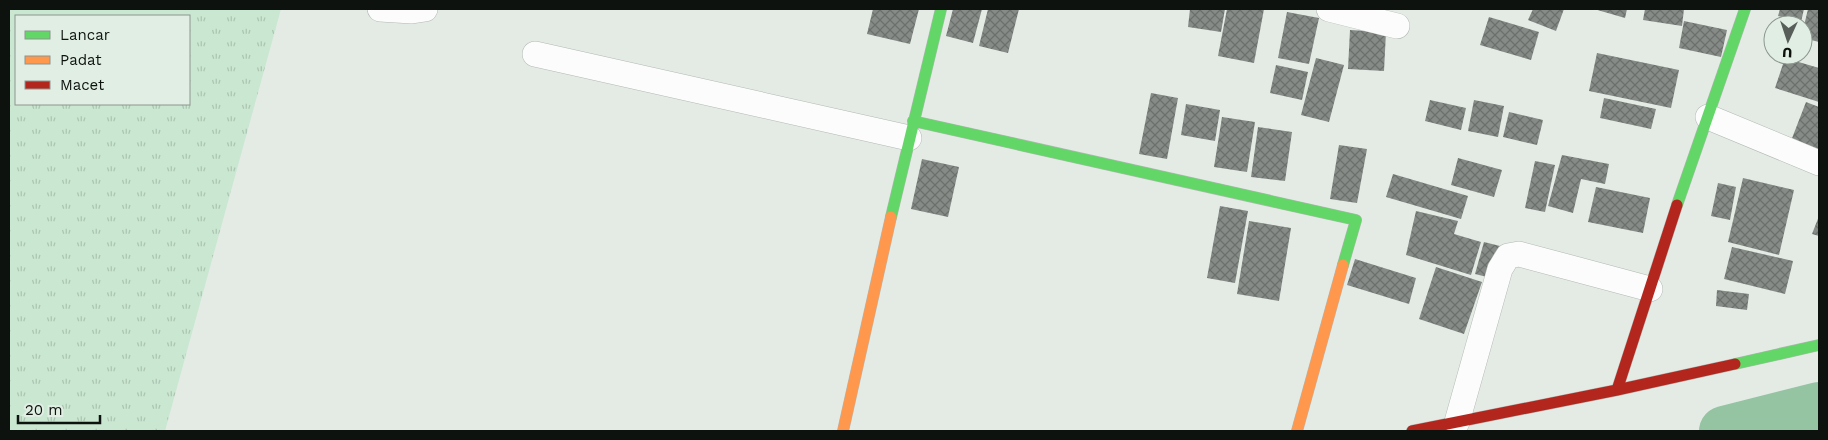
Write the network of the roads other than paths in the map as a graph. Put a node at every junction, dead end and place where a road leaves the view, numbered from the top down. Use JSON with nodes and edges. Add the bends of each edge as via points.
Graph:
{"nodes":[{"id":1,"x":380,"y":9,"type":"edge"},
{"id":2,"x":426,"y":9,"type":"edge"},
{"id":3,"x":941,"y":9,"type":"edge"},
{"id":4,"x":1329,"y":9,"type":"edge"},
{"id":5,"x":1746,"y":9,"type":"edge"},
{"id":6,"x":1397,"y":26,"type":"dead end"},
{"id":7,"x":536,"y":54,"type":"dead end"},
{"id":8,"x":1708,"y":117,"type":"junction"},
{"id":9,"x":911,"y":130,"type":"junction"},
{"id":10,"x":1819,"y":163,"type":"edge"},
{"id":11,"x":1650,"y":289,"type":"junction"},
{"id":12,"x":1819,"y":344,"type":"edge"},
{"id":13,"x":1617,"y":390,"type":"junction"},
{"id":14,"x":1457,"y":422,"type":"junction"},
{"id":15,"x":843,"y":431,"type":"edge"},
{"id":16,"x":1297,"y":431,"type":"edge"},
{"id":17,"x":1412,"y":431,"type":"edge"}],
"edges":[{"from":1,"to":2,"type":"street"},
{"from":3,"to":9,"type":"street"},
{"from":4,"to":6,"type":"street"},
{"from":5,"to":8,"type":"street"},
{"from":7,"to":9,"type":"street"},
{"from":8,"to":10,"type":"street"},
{"from":8,"to":11,"type":"street"},
{"from":9,"to":15,"type":"street"},
{"from":9,"to":16,"type":"street","via":[[1356,220]]},
{"from":11,"to":13,"type":"street"},
{"from":11,"to":14,"type":"street","via":[[1519,254],[1508,256],[1500,269]]},
{"from":12,"to":13,"type":"street"},
{"from":13,"to":14,"type":"street"},
{"from":14,"to":17,"type":"street"}]}
